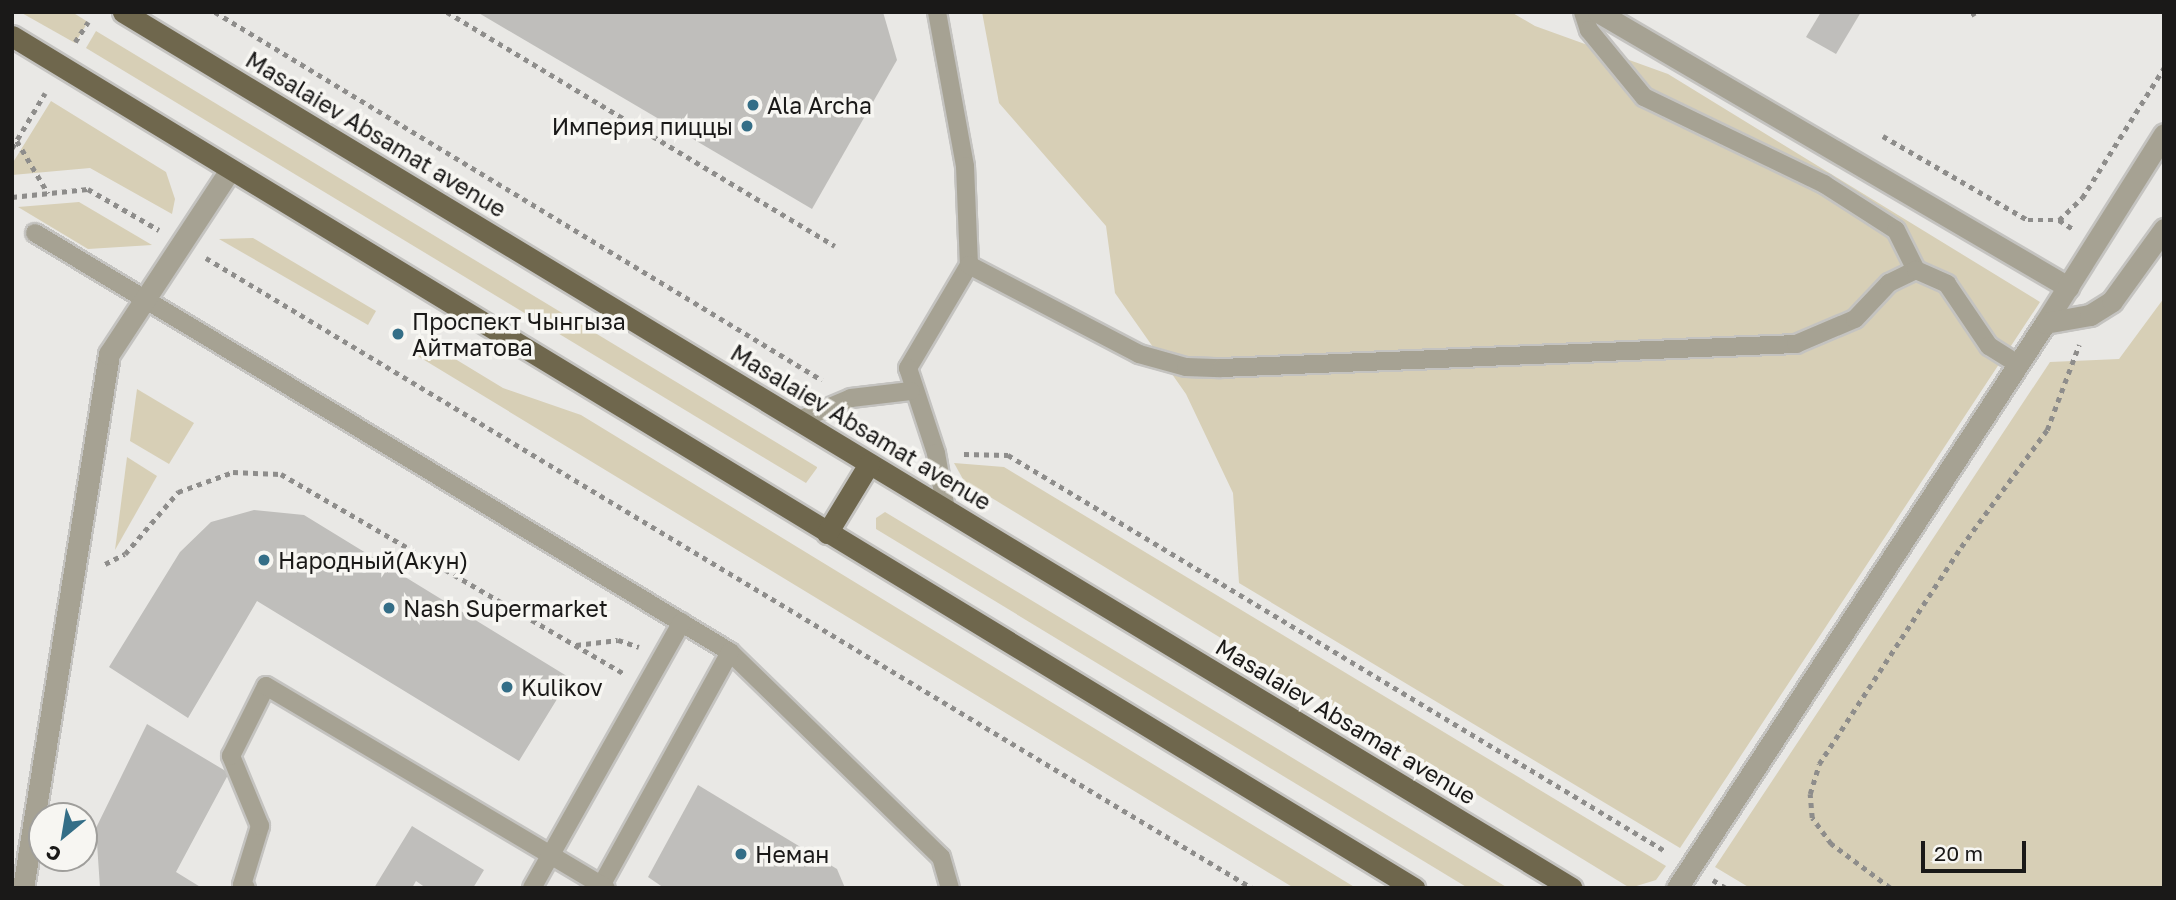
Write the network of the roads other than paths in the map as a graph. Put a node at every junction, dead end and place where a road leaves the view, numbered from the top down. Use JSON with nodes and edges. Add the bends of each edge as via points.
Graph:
{"nodes":[{"id":1,"x":123,"y":12,"type":"edge"},
{"id":2,"x":937,"y":12,"type":"edge"},
{"id":3,"x":1583,"y":12,"type":"edge"},
{"id":4,"x":1598,"y":12,"type":"edge"},
{"id":5,"x":12,"y":36,"type":"edge"},
{"id":6,"x":2164,"y":134,"type":"edge"},
{"id":7,"x":229,"y":171,"type":"junction"},
{"id":8,"x":2164,"y":229,"type":"edge"},
{"id":9,"x":35,"y":233,"type":"dead end"},
{"id":10,"x":969,"y":265,"type":"junction"},
{"id":11,"x":1916,"y":270,"type":"junction"},
{"id":12,"x":2068,"y":287,"type":"junction"},
{"id":13,"x":145,"y":300,"type":"junction"},
{"id":14,"x":2045,"y":323,"type":"junction"},
{"id":15,"x":2018,"y":364,"type":"junction"},
{"id":16,"x":911,"y":391,"type":"junction"},
{"id":17,"x":799,"y":420,"type":"junction"},
{"id":18,"x":869,"y":464,"type":"junction"},
{"id":19,"x":946,"y":510,"type":"junction"},
{"id":20,"x":827,"y":533,"type":"junction"},
{"id":21,"x":682,"y":622,"type":"junction"},
{"id":22,"x":730,"y":652,"type":"junction"},
{"id":23,"x":551,"y":854,"type":"junction"},
{"id":24,"x":604,"y":886,"type":"edge"},
{"id":25,"x":23,"y":888,"type":"edge"},
{"id":26,"x":246,"y":888,"type":"edge"},
{"id":27,"x":532,"y":888,"type":"edge"},
{"id":28,"x":950,"y":888,"type":"edge"},
{"id":29,"x":1414,"y":888,"type":"edge"},
{"id":30,"x":1572,"y":888,"type":"edge"},
{"id":31,"x":1677,"y":888,"type":"edge"}],
"edges":[{"from":1,"to":17,"type":"main road","name":"Masalaiev Absamat avenue"},
{"from":2,"to":10,"type":"lane","via":[[965,166]]},
{"from":3,"to":11,"type":"lane","via":[[1589,30],[1644,97],[1747,143],[1834,190],[1896,230]]},
{"from":4,"to":12,"type":"street"},
{"from":5,"to":7,"type":"main road"},
{"from":6,"to":12,"type":"street"},
{"from":7,"to":13,"type":"street"},
{"from":7,"to":20,"type":"main road"},
{"from":8,"to":14,"type":"street","via":[[2121,290],[2090,315]]},
{"from":9,"to":13,"type":"lane"},
{"from":10,"to":11,"type":"lane","via":[[1139,354],[1186,367],[1221,368],[1797,345],[1855,319],[1889,283]]},
{"from":10,"to":16,"type":"lane","via":[[908,368]]},
{"from":11,"to":15,"type":"lane","via":[[1947,284],[1989,346]]},
{"from":12,"to":14,"type":"street"},
{"from":13,"to":21,"type":"lane"},
{"from":13,"to":25,"type":"street","via":[[109,354]]},
{"from":14,"to":15,"type":"street"},
{"from":15,"to":31,"type":"street"},
{"from":16,"to":17,"type":"lane","via":[[851,398]]},
{"from":16,"to":19,"type":"lane","via":[[936,453]]},
{"from":17,"to":18,"type":"main road","name":"Masalaiev Absamat avenue"},
{"from":18,"to":19,"type":"main road","name":"Masalaiev Absamat avenue"},
{"from":18,"to":20,"type":"main road"},
{"from":19,"to":30,"type":"main road","name":"Masalaiev Absamat avenue"},
{"from":20,"to":29,"type":"main road"},
{"from":21,"to":22,"type":"lane"},
{"from":21,"to":23,"type":"lane"},
{"from":22,"to":24,"type":"lane"},
{"from":22,"to":28,"type":"lane","via":[[941,857]]},
{"from":23,"to":24,"type":"lane"},
{"from":23,"to":26,"type":"lane","via":[[266,686],[231,755],[260,826],[242,885]]},
{"from":23,"to":27,"type":"lane"}]}
